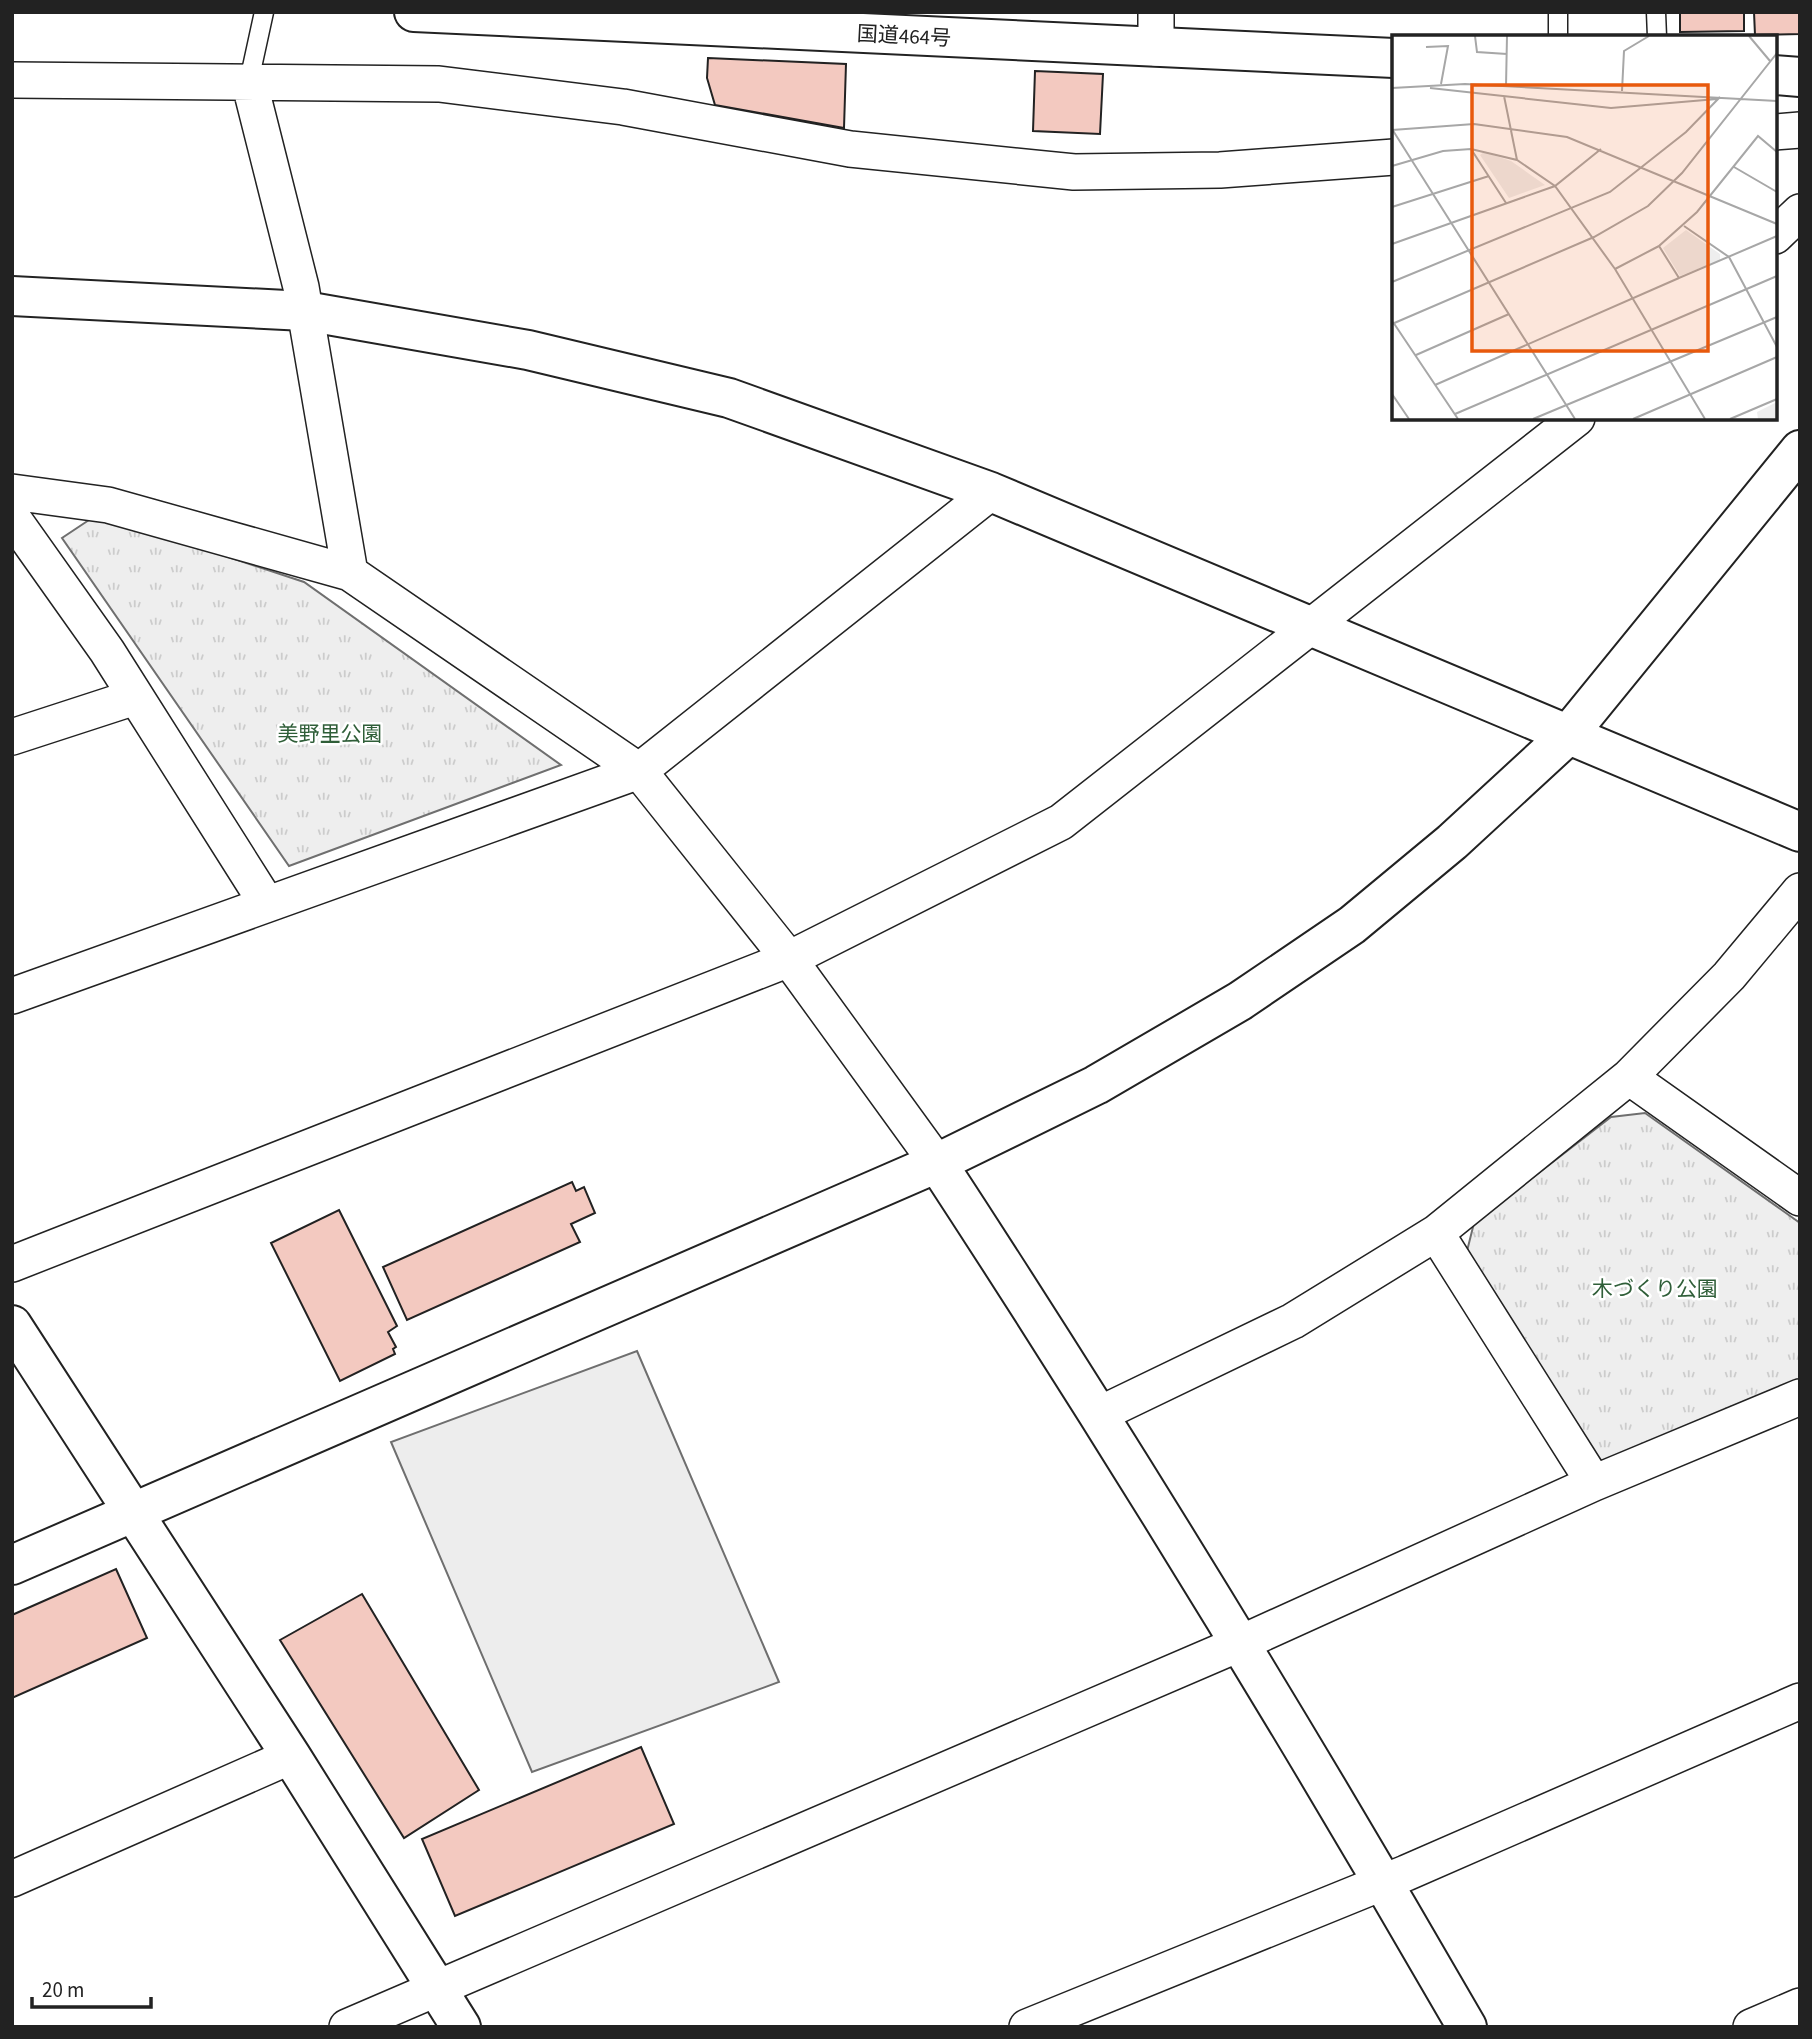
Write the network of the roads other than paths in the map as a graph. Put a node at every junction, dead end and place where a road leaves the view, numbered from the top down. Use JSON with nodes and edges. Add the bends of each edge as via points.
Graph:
{"nodes":[{"id":1,"x":264,"y":12,"type":"edge"},
{"id":2,"x":414,"y":12,"type":"edge"},
{"id":3,"x":1558,"y":12,"type":"edge"},
{"id":4,"x":1656,"y":12,"type":"edge"},
{"id":5,"x":878,"y":23,"type":"edge"},
{"id":6,"x":1156,"y":30,"type":"edge"},
{"id":7,"x":1558,"y":35,"type":"edge"},
{"id":8,"x":1657,"y":35,"type":"edge"},
{"id":9,"x":1392,"y":58,"type":"edge"},
{"id":10,"x":1777,"y":64,"type":"edge"},
{"id":11,"x":1800,"y":65,"type":"edge"},
{"id":12,"x":1777,"y":75,"type":"edge"},
{"id":13,"x":1800,"y":77,"type":"edge"},
{"id":14,"x":12,"y":80,"type":"edge"},
{"id":15,"x":249,"y":81,"type":"junction"},
{"id":16,"x":1800,"y":130,"type":"edge"},
{"id":17,"x":1777,"y":132,"type":"edge"},
{"id":18,"x":1392,"y":157,"type":"edge"},
{"id":19,"x":1800,"y":212,"type":"edge"},
{"id":20,"x":1777,"y":234,"type":"edge"},
{"id":21,"x":12,"y":296,"type":"edge"},
{"id":22,"x":305,"y":311,"type":"junction"},
{"id":23,"x":1574,"y":420,"type":"edge"},
{"id":24,"x":1800,"y":450,"type":"edge"},
{"id":25,"x":12,"y":492,"type":"edge"},
{"id":26,"x":991,"y":492,"type":"junction"},
{"id":27,"x":12,"y":517,"type":"edge"},
{"id":28,"x":351,"y":573,"type":"junction"},
{"id":29,"x":1312,"y":626,"type":"junction"},
{"id":30,"x":135,"y":697,"type":"junction"},
{"id":31,"x":1567,"y":736,"type":"junction"},
{"id":32,"x":12,"y":737,"type":"edge"},
{"id":33,"x":639,"y":771,"type":"junction"},
{"id":34,"x":1800,"y":832,"type":"edge"},
{"id":35,"x":1800,"y":891,"type":"edge"},
{"id":36,"x":267,"y":904,"type":"junction"},
{"id":37,"x":789,"y":959,"type":"junction"},
{"id":38,"x":12,"y":996,"type":"edge"},
{"id":39,"x":1629,"y":1077,"type":"junction"},
{"id":40,"x":937,"y":1163,"type":"junction"},
{"id":41,"x":1800,"y":1198,"type":"edge"},
{"id":42,"x":1436,"y":1233,"type":"junction"},
{"id":43,"x":12,"y":1264,"type":"edge"},
{"id":44,"x":12,"y":1325,"type":"edge"},
{"id":45,"x":1800,"y":1397,"type":"edge"},
{"id":46,"x":1100,"y":1413,"type":"junction"},
{"id":47,"x":1594,"y":1483,"type":"junction"},
{"id":48,"x":132,"y":1513,"type":"junction"},
{"id":49,"x":12,"y":1565,"type":"edge"},
{"id":50,"x":1241,"y":1643,"type":"junction"},
{"id":51,"x":1800,"y":1701,"type":"edge"},
{"id":52,"x":291,"y":1756,"type":"junction"},
{"id":53,"x":12,"y":1880,"type":"edge"},
{"id":54,"x":1383,"y":1882,"type":"junction"},
{"id":55,"x":436,"y":1988,"type":"junction"},
{"id":56,"x":1800,"y":2006,"type":"edge"},
{"id":57,"x":347,"y":2027,"type":"edge"},
{"id":58,"x":461,"y":2027,"type":"edge"},
{"id":59,"x":1027,"y":2027,"type":"edge"},
{"id":60,"x":1467,"y":2027,"type":"edge"},
{"id":61,"x":1751,"y":2027,"type":"edge"}],
"edges":[{"from":1,"to":15,"type":"lane"},
{"from":2,"to":5,"type":"main road","name":"国道464号"},
{"from":3,"to":7,"type":"lane"},
{"from":4,"to":8,"type":"lane"},
{"from":5,"to":6,"type":"main road","name":"国道464号"},
{"from":6,"to":9,"type":"main road","name":"国道464号"},
{"from":10,"to":11,"type":"lane"},
{"from":12,"to":13,"type":"main road"},
{"from":14,"to":15,"type":"street"},
{"from":15,"to":18,"type":"street","via":[[439,84],[623,107],[850,149],[1074,172],[1220,170]]},
{"from":15,"to":22,"type":"street"},
{"from":16,"to":17,"type":"street"},
{"from":19,"to":20,"type":"street"},
{"from":21,"to":22,"type":"main road"},
{"from":22,"to":26,"type":"main road","via":[[528,350],[729,398]]},
{"from":22,"to":28,"type":"street"},
{"from":23,"to":29,"type":"street"},
{"from":24,"to":31,"type":"main road"},
{"from":25,"to":28,"type":"street","via":[[108,505]]},
{"from":26,"to":29,"type":"main road"},
{"from":26,"to":33,"type":"street"},
{"from":27,"to":30,"type":"street"},
{"from":28,"to":33,"type":"street"},
{"from":29,"to":31,"type":"main road"},
{"from":29,"to":37,"type":"street","via":[[1061,822]]},
{"from":30,"to":32,"type":"street"},
{"from":30,"to":36,"type":"street"},
{"from":31,"to":34,"type":"main road"},
{"from":31,"to":40,"type":"main road","via":[[1452,842],[1352,925],[1240,1001],[1096,1085]]},
{"from":33,"to":36,"type":"street"},
{"from":33,"to":37,"type":"street"},
{"from":35,"to":39,"type":"street","via":[[1729,976]]},
{"from":36,"to":38,"type":"street"},
{"from":37,"to":40,"type":"street"},
{"from":37,"to":43,"type":"street"},
{"from":39,"to":41,"type":"street"},
{"from":39,"to":42,"type":"street"},
{"from":40,"to":46,"type":"main road"},
{"from":40,"to":48,"type":"main road"},
{"from":42,"to":46,"type":"street","via":[[1293,1321]]},
{"from":42,"to":47,"type":"street"},
{"from":44,"to":48,"type":"main road"},
{"from":45,"to":47,"type":"street"},
{"from":46,"to":50,"type":"main road"},
{"from":47,"to":50,"type":"street"},
{"from":48,"to":49,"type":"main road"},
{"from":48,"to":52,"type":"main road"},
{"from":50,"to":54,"type":"main road"},
{"from":50,"to":55,"type":"street"},
{"from":51,"to":54,"type":"street"},
{"from":52,"to":53,"type":"street"},
{"from":52,"to":55,"type":"main road"},
{"from":54,"to":59,"type":"street"},
{"from":54,"to":60,"type":"main road"},
{"from":55,"to":57,"type":"street"},
{"from":55,"to":58,"type":"main road"},
{"from":56,"to":61,"type":"street"}]}
